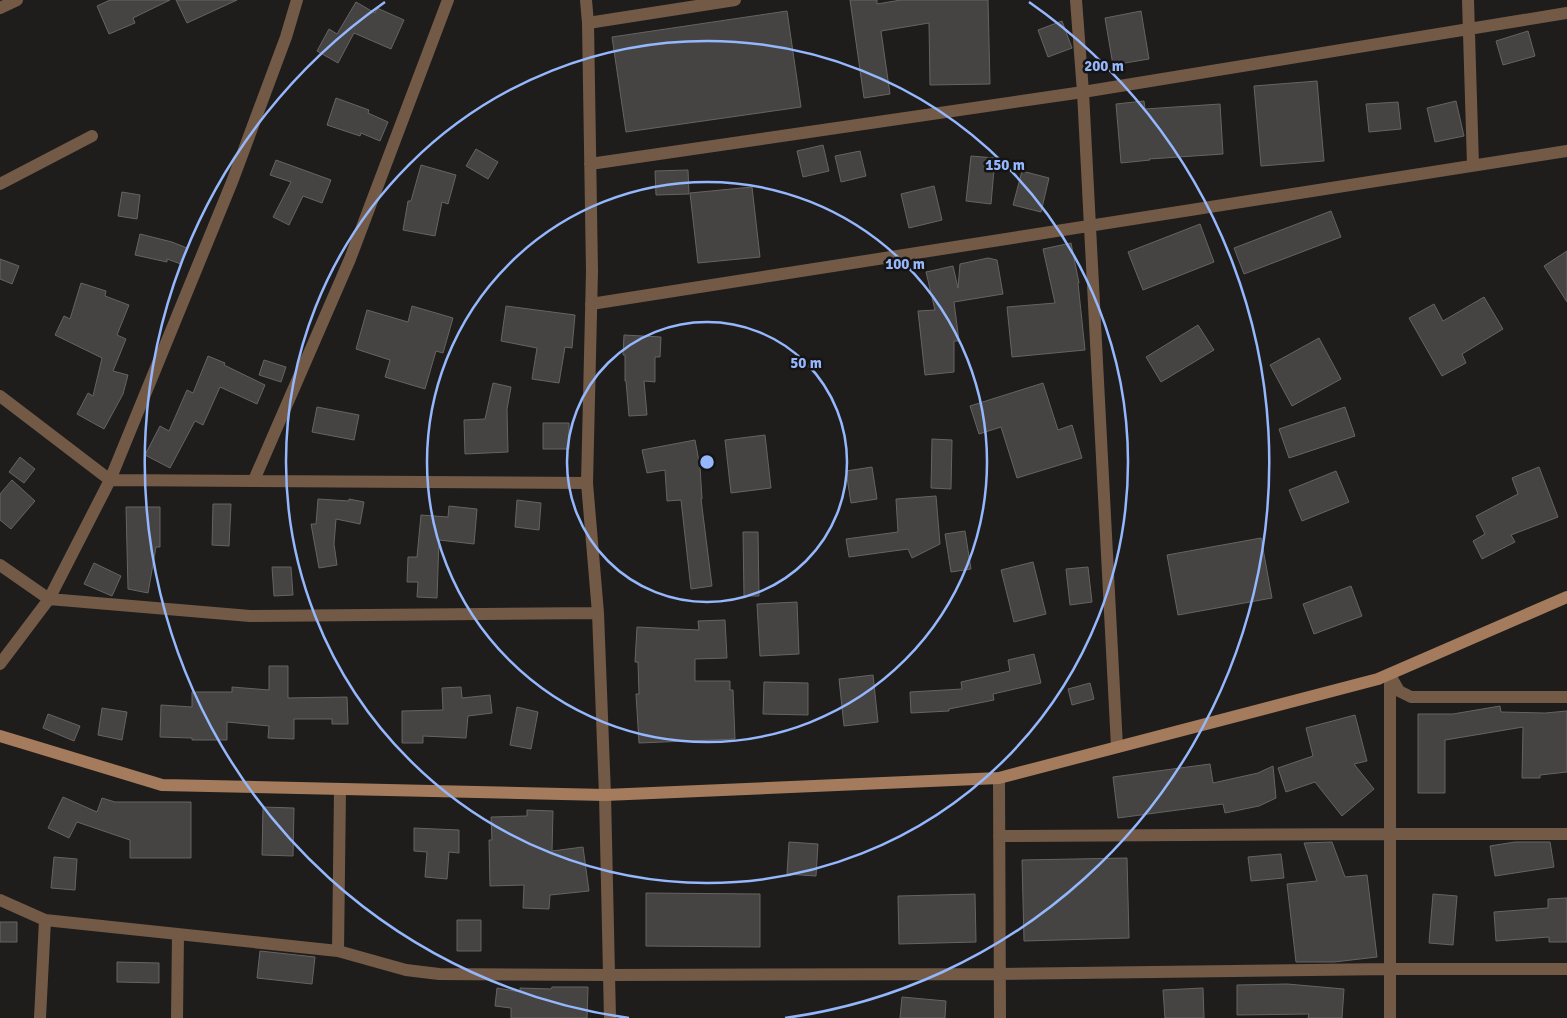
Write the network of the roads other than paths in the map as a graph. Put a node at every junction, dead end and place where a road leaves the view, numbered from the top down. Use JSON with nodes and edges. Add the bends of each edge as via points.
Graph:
{"nodes":[{"id":1,"x":17,"y":0,"type":"edge"},
{"id":2,"x":297,"y":0,"type":"edge"},
{"id":3,"x":448,"y":0,"type":"edge"},
{"id":4,"x":586,"y":0,"type":"edge"},
{"id":5,"x":735,"y":0,"type":"edge"},
{"id":6,"x":1076,"y":0,"type":"edge"},
{"id":7,"x":1468,"y":0,"type":"edge"},
{"id":8,"x":0,"y":8,"type":"edge"},
{"id":9,"x":1567,"y":13,"type":"edge"},
{"id":10,"x":588,"y":23,"type":"junction"},
{"id":11,"x":1469,"y":29,"type":"junction"},
{"id":12,"x":1083,"y":92,"type":"junction"},
{"id":13,"x":92,"y":136,"type":"dead end"},
{"id":14,"x":1567,"y":151,"type":"edge"},
{"id":15,"x":590,"y":164,"type":"junction"},
{"id":16,"x":1473,"y":165,"type":"junction"},
{"id":17,"x":0,"y":184,"type":"edge"},
{"id":18,"x":1090,"y":226,"type":"junction"},
{"id":19,"x":591,"y":304,"type":"junction"},
{"id":20,"x":0,"y":396,"type":"edge"},
{"id":21,"x":110,"y":480,"type":"junction"},
{"id":22,"x":254,"y":480,"type":"junction"},
{"id":23,"x":587,"y":483,"type":"junction"},
{"id":24,"x":0,"y":565,"type":"edge"},
{"id":25,"x":1567,"y":597,"type":"edge"},
{"id":26,"x":48,"y":599,"type":"junction"},
{"id":27,"x":598,"y":613,"type":"junction"},
{"id":28,"x":0,"y":664,"type":"edge"},
{"id":29,"x":1390,"y":674,"type":"junction"},
{"id":30,"x":1567,"y":696,"type":"edge"},
{"id":31,"x":0,"y":736,"type":"edge"},
{"id":32,"x":1116,"y":748,"type":"junction"},
{"id":33,"x":999,"y":778,"type":"junction"},
{"id":34,"x":340,"y":789,"type":"junction"},
{"id":35,"x":605,"y":794,"type":"junction"},
{"id":36,"x":1390,"y":834,"type":"junction"},
{"id":37,"x":1567,"y":834,"type":"edge"},
{"id":38,"x":1000,"y":836,"type":"junction"},
{"id":39,"x":0,"y":900,"type":"edge"},
{"id":40,"x":45,"y":920,"type":"junction"},
{"id":41,"x":178,"y":935,"type":"junction"},
{"id":42,"x":338,"y":951,"type":"junction"},
{"id":43,"x":1390,"y":969,"type":"junction"},
{"id":44,"x":1567,"y":969,"type":"edge"},
{"id":45,"x":1000,"y":974,"type":"junction"},
{"id":46,"x":609,"y":976,"type":"junction"},
{"id":47,"x":40,"y":1018,"type":"edge"},
{"id":48,"x":177,"y":1018,"type":"edge"},
{"id":49,"x":610,"y":1018,"type":"edge"},
{"id":50,"x":1000,"y":1018,"type":"edge"},
{"id":51,"x":1390,"y":1018,"type":"edge"}],
"edges":[{"from":1,"to":8,"type":"street"},
{"from":2,"to":21,"type":"street","via":[[232,182]]},
{"from":3,"to":22,"type":"street","via":[[350,259]]},
{"from":4,"to":10,"type":"street"},
{"from":5,"to":10,"type":"street"},
{"from":6,"to":12,"type":"street"},
{"from":7,"to":11,"type":"street"},
{"from":9,"to":11,"type":"street"},
{"from":10,"to":15,"type":"street"},
{"from":11,"to":12,"type":"street"},
{"from":11,"to":16,"type":"street"},
{"from":12,"to":15,"type":"street"},
{"from":12,"to":18,"type":"street"},
{"from":13,"to":17,"type":"street"},
{"from":14,"to":16,"type":"street"},
{"from":15,"to":19,"type":"street"},
{"from":16,"to":18,"type":"street"},
{"from":18,"to":19,"type":"street"},
{"from":18,"to":32,"type":"street"},
{"from":19,"to":23,"type":"street"},
{"from":20,"to":21,"type":"street"},
{"from":21,"to":22,"type":"street"},
{"from":21,"to":26,"type":"street"},
{"from":22,"to":23,"type":"street"},
{"from":23,"to":27,"type":"street"},
{"from":24,"to":26,"type":"street"},
{"from":25,"to":29,"type":"main road"},
{"from":26,"to":27,"type":"street","via":[[250,616]]},
{"from":26,"to":28,"type":"street"},
{"from":27,"to":35,"type":"street"},
{"from":29,"to":30,"type":"street","via":[[1399,691],[1411,697]]},
{"from":29,"to":32,"type":"main road"},
{"from":29,"to":36,"type":"street"},
{"from":31,"to":34,"type":"main road","via":[[162,785]]},
{"from":32,"to":33,"type":"main road"},
{"from":33,"to":35,"type":"main road"},
{"from":33,"to":38,"type":"street"},
{"from":34,"to":35,"type":"main road"},
{"from":34,"to":42,"type":"street"},
{"from":35,"to":46,"type":"street"},
{"from":36,"to":37,"type":"street"},
{"from":36,"to":38,"type":"street"},
{"from":36,"to":43,"type":"street"},
{"from":38,"to":45,"type":"street"},
{"from":39,"to":40,"type":"street"},
{"from":40,"to":41,"type":"street"},
{"from":40,"to":47,"type":"street"},
{"from":41,"to":42,"type":"street"},
{"from":41,"to":48,"type":"street"},
{"from":42,"to":46,"type":"street","via":[[406,970],[431,973]]},
{"from":43,"to":44,"type":"street"},
{"from":43,"to":45,"type":"street"},
{"from":43,"to":51,"type":"street"},
{"from":45,"to":46,"type":"street"},
{"from":45,"to":50,"type":"street"},
{"from":46,"to":49,"type":"street"}]}
